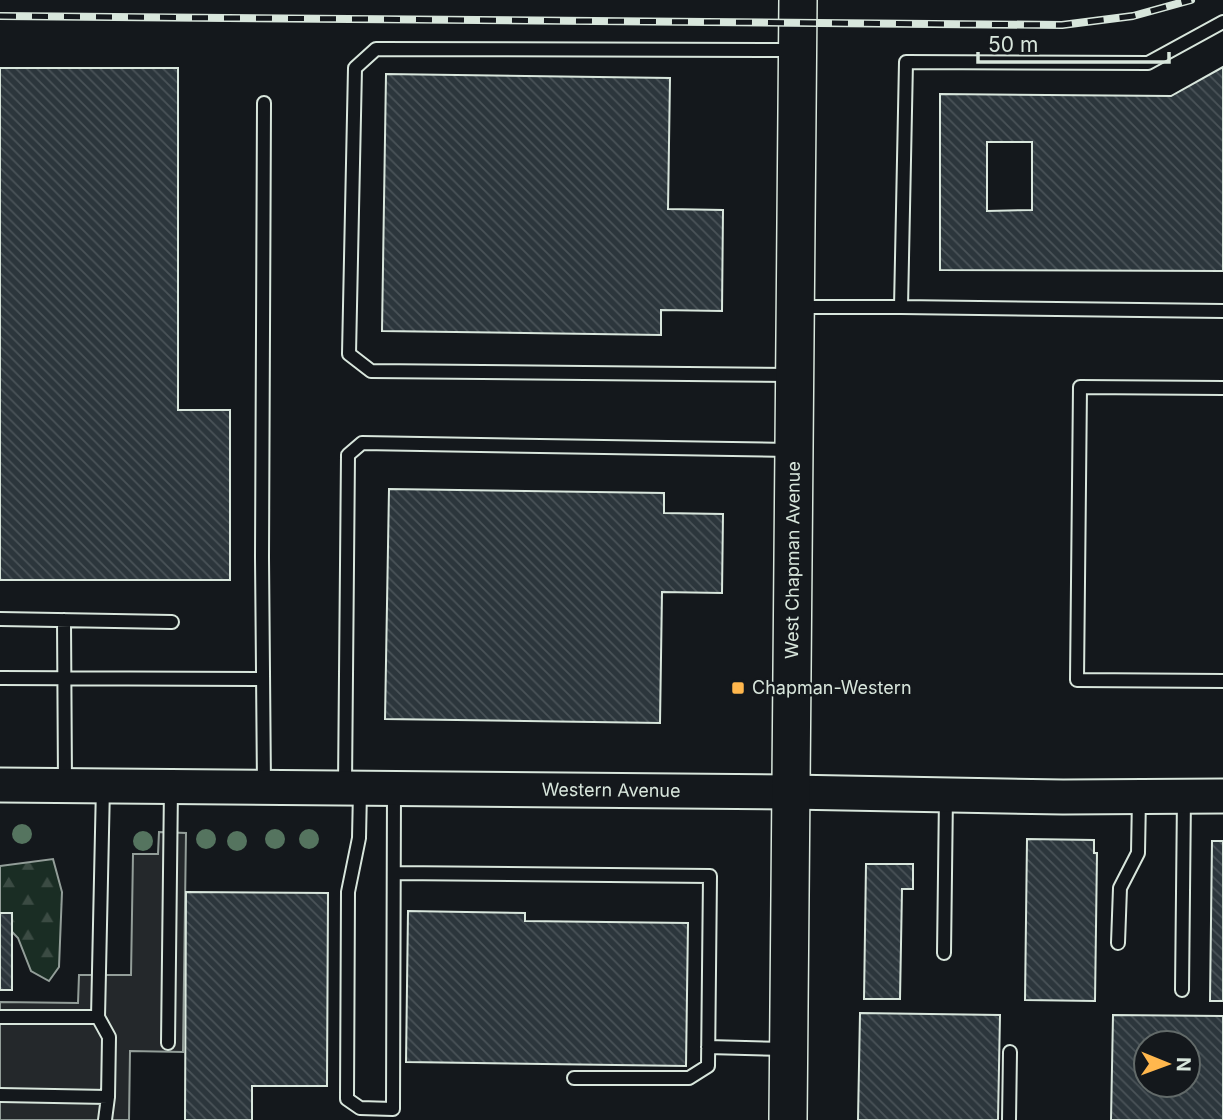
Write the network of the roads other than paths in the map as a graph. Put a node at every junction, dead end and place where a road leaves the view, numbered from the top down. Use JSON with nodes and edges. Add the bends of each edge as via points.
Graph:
{"nodes":[{"id":1,"x":798,"y":0,"type":"edge"},
{"id":2,"x":1223,"y":22,"type":"edge"},
{"id":3,"x":798,"y":50,"type":"junction"},
{"id":4,"x":264,"y":103,"type":"dead end"},
{"id":5,"x":795,"y":307,"type":"junction"},
{"id":6,"x":901,"y":307,"type":"junction"},
{"id":7,"x":1223,"y":311,"type":"edge"},
{"id":8,"x":794,"y":375,"type":"junction"},
{"id":9,"x":1223,"y":388,"type":"edge"},
{"id":10,"x":793,"y":450,"type":"junction"},
{"id":11,"x":0,"y":619,"type":"edge"},
{"id":12,"x":64,"y":620,"type":"junction"},
{"id":13,"x":172,"y":622,"type":"dead end"},
{"id":14,"x":0,"y":678,"type":"edge"},
{"id":15,"x":66,"y":678,"type":"junction"},
{"id":16,"x":262,"y":679,"type":"junction"},
{"id":17,"x":1223,"y":681,"type":"edge"},
{"id":18,"x":0,"y":785,"type":"edge"},
{"id":19,"x":65,"y":786,"type":"junction"},
{"id":20,"x":103,"y":786,"type":"junction"},
{"id":21,"x":171,"y":786,"type":"junction"},
{"id":22,"x":264,"y":787,"type":"junction"},
{"id":23,"x":353,"y":788,"type":"junction"},
{"id":24,"x":394,"y":788,"type":"junction"},
{"id":25,"x":790,"y":792,"type":"junction"},
{"id":26,"x":946,"y":795,"type":"junction"},
{"id":27,"x":1139,"y":796,"type":"junction"},
{"id":28,"x":1184,"y":796,"type":"junction"},
{"id":29,"x":1223,"y":796,"type":"edge"},
{"id":30,"x":394,"y":873,"type":"junction"},
{"id":31,"x":1118,"y":943,"type":"dead end"},
{"id":32,"x":944,"y":953,"type":"dead end"},
{"id":33,"x":1182,"y":990,"type":"dead end"},
{"id":34,"x":0,"y":1017,"type":"edge"},
{"id":35,"x":98,"y":1017,"type":"junction"},
{"id":36,"x":168,"y":1043,"type":"dead end"},
{"id":37,"x":708,"y":1047,"type":"junction"},
{"id":38,"x":788,"y":1049,"type":"junction"},
{"id":39,"x":1010,"y":1052,"type":"dead end"},
{"id":40,"x":573,"y":1078,"type":"dead end"},
{"id":41,"x":0,"y":1096,"type":"edge"},
{"id":42,"x":108,"y":1097,"type":"junction"},
{"id":43,"x":105,"y":1120,"type":"edge"},
{"id":44,"x":788,"y":1120,"type":"edge"},
{"id":45,"x":1009,"y":1120,"type":"edge"}],
"edges":[{"from":1,"to":3,"type":"main road","name":"West Chapman Avenue"},
{"from":2,"to":6,"type":"lane","via":[[1148,63],[906,62]]},
{"from":3,"to":5,"type":"main road","name":"West Chapman Avenue"},
{"from":3,"to":8,"type":"lane","via":[[376,49],[355,68],[349,354],[371,371]]},
{"from":4,"to":16,"type":"lane"},
{"from":5,"to":6,"type":"lane"},
{"from":5,"to":8,"type":"main road","name":"West Chapman Avenue"},
{"from":6,"to":7,"type":"lane"},
{"from":8,"to":10,"type":"main road","name":"West Chapman Avenue"},
{"from":9,"to":17,"type":"lane","via":[[1080,387],[1077,680]]},
{"from":10,"to":23,"type":"lane","via":[[362,443],[348,455]]},
{"from":10,"to":25,"type":"main road","name":"West Chapman Avenue"},
{"from":11,"to":12,"type":"lane"},
{"from":12,"to":13,"type":"lane"},
{"from":12,"to":15,"type":"lane"},
{"from":14,"to":15,"type":"lane"},
{"from":15,"to":16,"type":"lane"},
{"from":15,"to":19,"type":"lane"},
{"from":16,"to":22,"type":"lane"},
{"from":18,"to":19,"type":"street","name":"Western Avenue"},
{"from":19,"to":20,"type":"street","name":"Western Avenue"},
{"from":20,"to":21,"type":"street","name":"Western Avenue"},
{"from":20,"to":35,"type":"lane"},
{"from":21,"to":22,"type":"street","name":"Western Avenue"},
{"from":21,"to":36,"type":"lane"},
{"from":22,"to":23,"type":"street","name":"Western Avenue"},
{"from":23,"to":24,"type":"street","name":"Western Avenue"},
{"from":23,"to":30,"type":"lane","via":[[359,838],[348,892],[347,1099],[360,1108],[393,1109]]},
{"from":24,"to":25,"type":"street","name":"Western Avenue"},
{"from":24,"to":30,"type":"lane"},
{"from":25,"to":26,"type":"street","name":"Western Avenue"},
{"from":25,"to":38,"type":"main road","name":"West Chapman Avenue"},
{"from":26,"to":27,"type":"street","name":"Western Avenue"},
{"from":26,"to":32,"type":"lane"},
{"from":27,"to":28,"type":"street","name":"Western Avenue"},
{"from":27,"to":31,"type":"lane","via":[[1138,853],[1120,888]]},
{"from":28,"to":29,"type":"street","name":"Western Avenue"},
{"from":28,"to":33,"type":"lane"},
{"from":30,"to":37,"type":"lane","via":[[710,876]]},
{"from":34,"to":35,"type":"lane"},
{"from":35,"to":42,"type":"lane","via":[[108,1037]]},
{"from":37,"to":38,"type":"lane"},
{"from":37,"to":40,"type":"lane","via":[[708,1066],[689,1078]]},
{"from":38,"to":44,"type":"main road","name":"West Chapman Avenue"},
{"from":39,"to":45,"type":"lane"},
{"from":41,"to":42,"type":"lane"},
{"from":42,"to":43,"type":"lane"}]}
